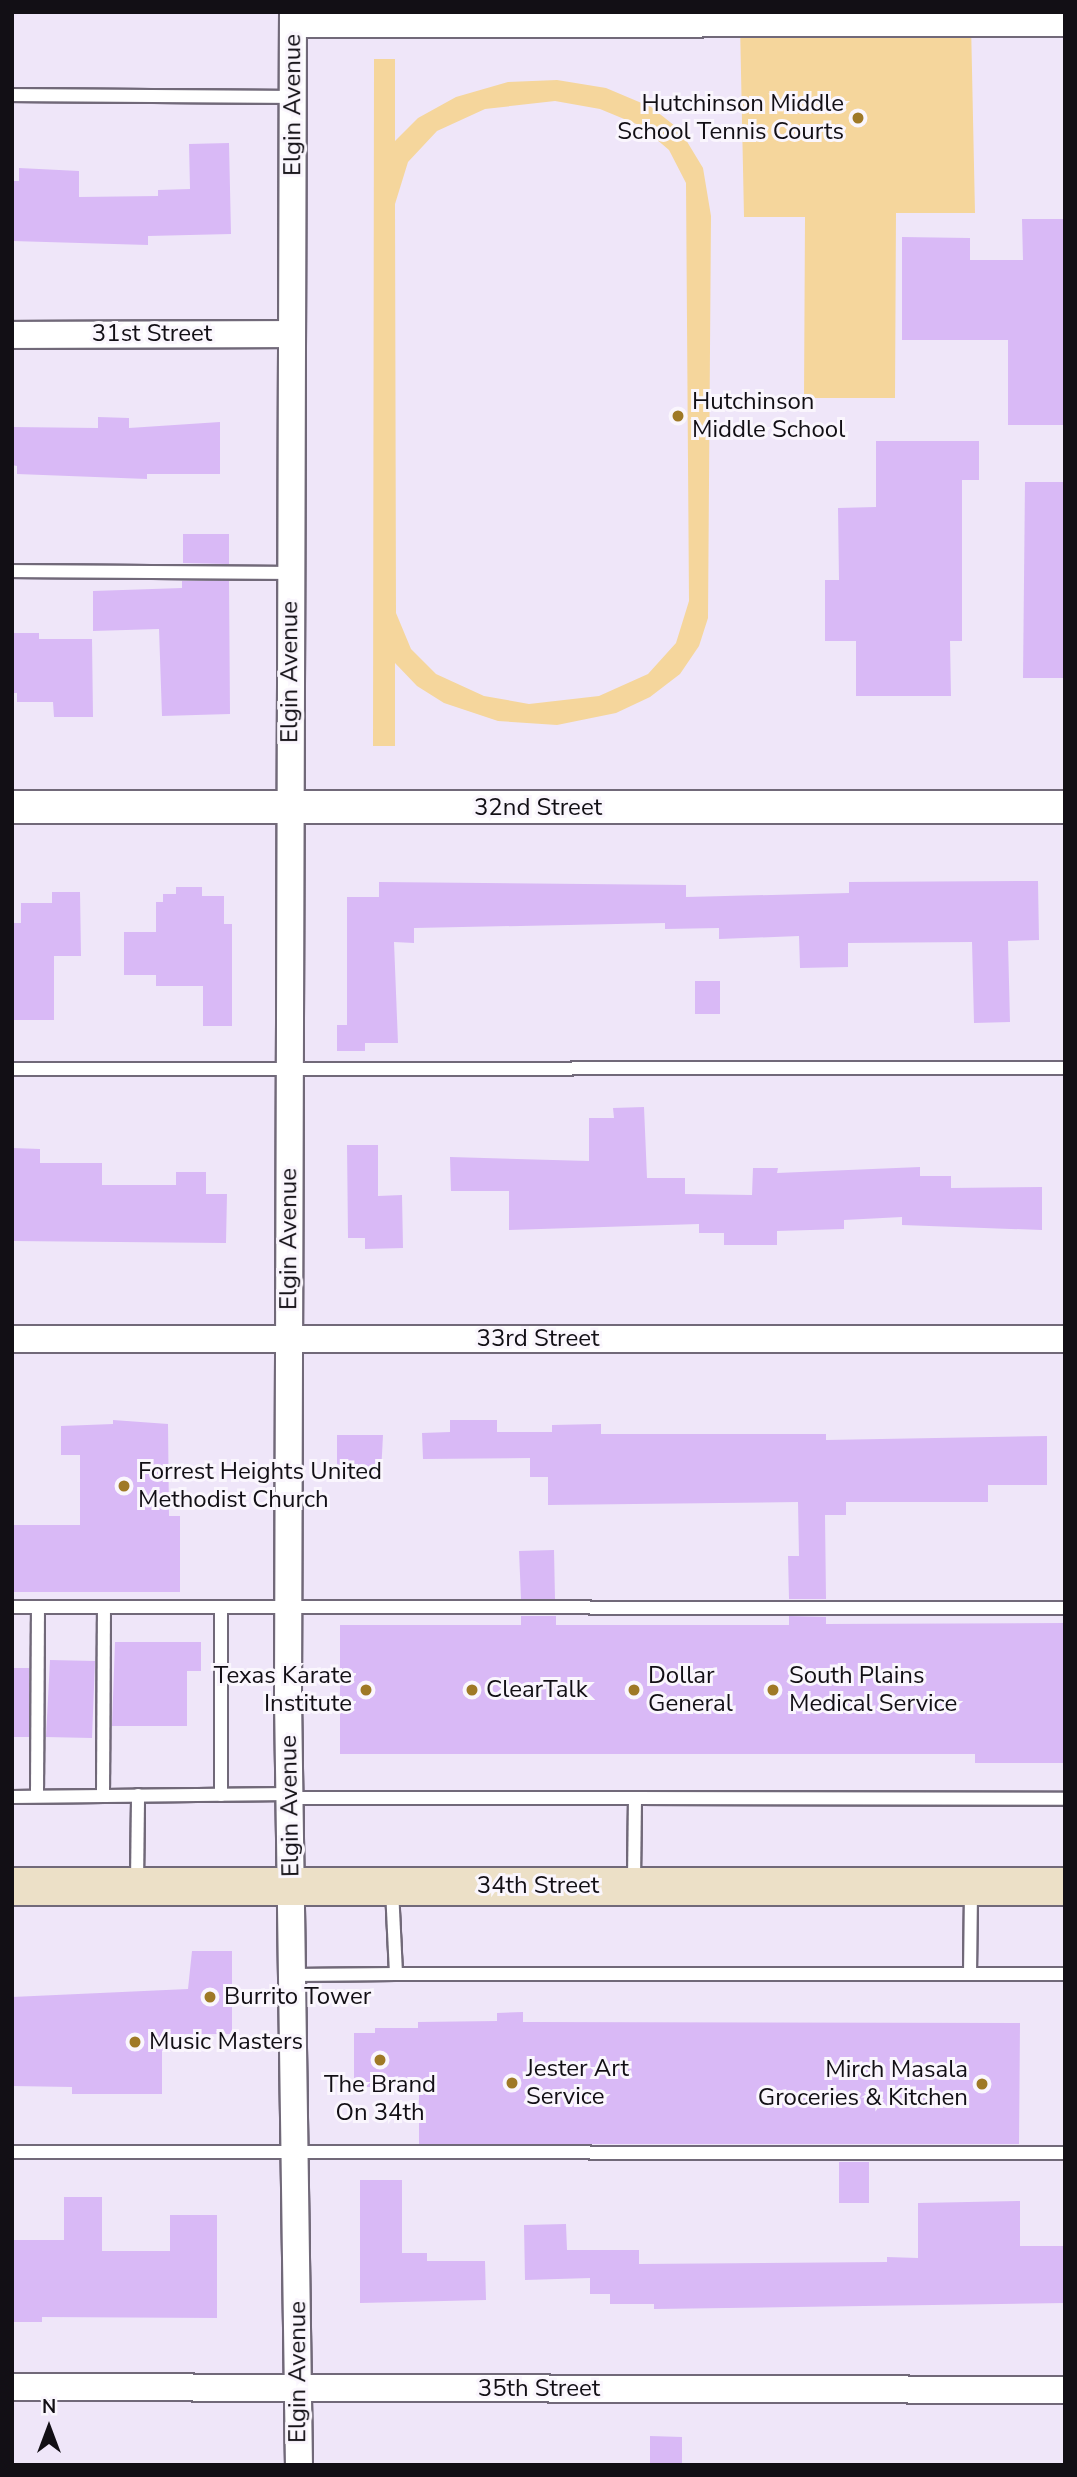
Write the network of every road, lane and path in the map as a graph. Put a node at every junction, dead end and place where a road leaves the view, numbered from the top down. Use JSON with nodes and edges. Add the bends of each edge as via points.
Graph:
{"nodes":[{"id":1,"x":293,"y":18,"type":"edge"},
{"id":2,"x":1065,"y":23,"type":"edge"},
{"id":3,"x":12,"y":95,"type":"edge"},
{"id":4,"x":293,"y":97,"type":"junction"},
{"id":5,"x":292,"y":334,"type":"junction"},
{"id":6,"x":12,"y":335,"type":"edge"},
{"id":7,"x":12,"y":571,"type":"edge"},
{"id":8,"x":291,"y":573,"type":"junction"},
{"id":9,"x":12,"y":807,"type":"edge"},
{"id":10,"x":1065,"y":807,"type":"edge"},
{"id":11,"x":289,"y":808,"type":"junction"},
{"id":12,"x":1065,"y":1068,"type":"edge"},
{"id":13,"x":12,"y":1069,"type":"edge"},
{"id":14,"x":289,"y":1069,"type":"junction"},
{"id":15,"x":12,"y":1339,"type":"edge"},
{"id":16,"x":289,"y":1339,"type":"junction"},
{"id":17,"x":1065,"y":1339,"type":"edge"},
{"id":18,"x":12,"y":1607,"type":"edge"},
{"id":19,"x":38,"y":1607,"type":"junction"},
{"id":20,"x":104,"y":1607,"type":"junction"},
{"id":21,"x":221,"y":1607,"type":"junction"},
{"id":22,"x":288,"y":1607,"type":"junction"},
{"id":23,"x":1065,"y":1608,"type":"edge"},
{"id":24,"x":37,"y":1795,"type":"junction"},
{"id":25,"x":103,"y":1795,"type":"junction"},
{"id":26,"x":138,"y":1795,"type":"junction"},
{"id":27,"x":221,"y":1795,"type":"junction"},
{"id":28,"x":290,"y":1796,"type":"junction"},
{"id":29,"x":12,"y":1797,"type":"edge"},
{"id":30,"x":635,"y":1798,"type":"junction"},
{"id":31,"x":1065,"y":1799,"type":"edge"},
{"id":32,"x":12,"y":1885,"type":"edge"},
{"id":33,"x":137,"y":1885,"type":"junction"},
{"id":34,"x":292,"y":1885,"type":"junction"},
{"id":35,"x":392,"y":1885,"type":"junction"},
{"id":36,"x":634,"y":1885,"type":"junction"},
{"id":37,"x":971,"y":1885,"type":"junction"},
{"id":38,"x":1065,"y":1885,"type":"edge"},
{"id":39,"x":396,"y":1973,"type":"junction"},
{"id":40,"x":970,"y":1973,"type":"junction"},
{"id":41,"x":293,"y":1975,"type":"junction"},
{"id":42,"x":1065,"y":1975,"type":"edge"},
{"id":43,"x":296,"y":2151,"type":"junction"},
{"id":44,"x":12,"y":2152,"type":"edge"},
{"id":45,"x":1065,"y":2153,"type":"edge"},
{"id":46,"x":12,"y":2387,"type":"edge"},
{"id":47,"x":299,"y":2388,"type":"junction"},
{"id":48,"x":1065,"y":2390,"type":"edge"},
{"id":49,"x":299,"y":2465,"type":"edge"}],
"edges":[{"from":1,"to":2,"type":"street"},
{"from":1,"to":4,"type":"street","name":"Elgin Avenue"},
{"from":3,"to":4,"type":"lane"},
{"from":4,"to":5,"type":"street","name":"Elgin Avenue"},
{"from":5,"to":6,"type":"street","name":"31st Street"},
{"from":5,"to":8,"type":"street","name":"Elgin Avenue"},
{"from":7,"to":8,"type":"lane"},
{"from":8,"to":11,"type":"street","name":"Elgin Avenue"},
{"from":9,"to":11,"type":"street","name":"32nd Street"},
{"from":10,"to":11,"type":"street","name":"32nd Street"},
{"from":11,"to":14,"type":"street","name":"Elgin Avenue"},
{"from":12,"to":14,"type":"lane"},
{"from":13,"to":14,"type":"lane"},
{"from":14,"to":16,"type":"street","name":"Elgin Avenue"},
{"from":15,"to":16,"type":"street","name":"33rd Street"},
{"from":16,"to":17,"type":"street","name":"33rd Street"},
{"from":16,"to":22,"type":"street","name":"Elgin Avenue"},
{"from":18,"to":19,"type":"lane"},
{"from":19,"to":20,"type":"lane"},
{"from":19,"to":24,"type":"lane"},
{"from":20,"to":21,"type":"lane"},
{"from":20,"to":25,"type":"lane"},
{"from":21,"to":22,"type":"lane"},
{"from":21,"to":27,"type":"lane"},
{"from":22,"to":23,"type":"lane"},
{"from":22,"to":28,"type":"street","name":"Elgin Avenue"},
{"from":24,"to":25,"type":"lane"},
{"from":24,"to":29,"type":"lane"},
{"from":25,"to":26,"type":"lane"},
{"from":26,"to":27,"type":"lane"},
{"from":26,"to":33,"type":"lane"},
{"from":27,"to":28,"type":"lane"},
{"from":28,"to":30,"type":"lane"},
{"from":28,"to":34,"type":"street","name":"Elgin Avenue"},
{"from":30,"to":31,"type":"lane"},
{"from":30,"to":36,"type":"lane"},
{"from":32,"to":33,"type":"main road","name":"34th Street"},
{"from":33,"to":34,"type":"main road","name":"34th Street"},
{"from":34,"to":35,"type":"main road","name":"34th Street"},
{"from":34,"to":41,"type":"street","name":"Elgin Avenue"},
{"from":35,"to":36,"type":"main road","name":"34th Street"},
{"from":35,"to":39,"type":"lane"},
{"from":36,"to":37,"type":"main road","name":"34th Street"},
{"from":37,"to":38,"type":"main road","name":"34th Street"},
{"from":37,"to":40,"type":"lane"},
{"from":39,"to":40,"type":"lane"},
{"from":39,"to":41,"type":"lane"},
{"from":40,"to":42,"type":"lane"},
{"from":41,"to":43,"type":"street","name":"Elgin Avenue"},
{"from":43,"to":44,"type":"lane"},
{"from":43,"to":45,"type":"lane"},
{"from":43,"to":47,"type":"street","name":"Elgin Avenue"},
{"from":46,"to":47,"type":"street","name":"35th Street"},
{"from":47,"to":48,"type":"street","name":"35th Street"},
{"from":47,"to":49,"type":"street","name":"Elgin Avenue"}]}
